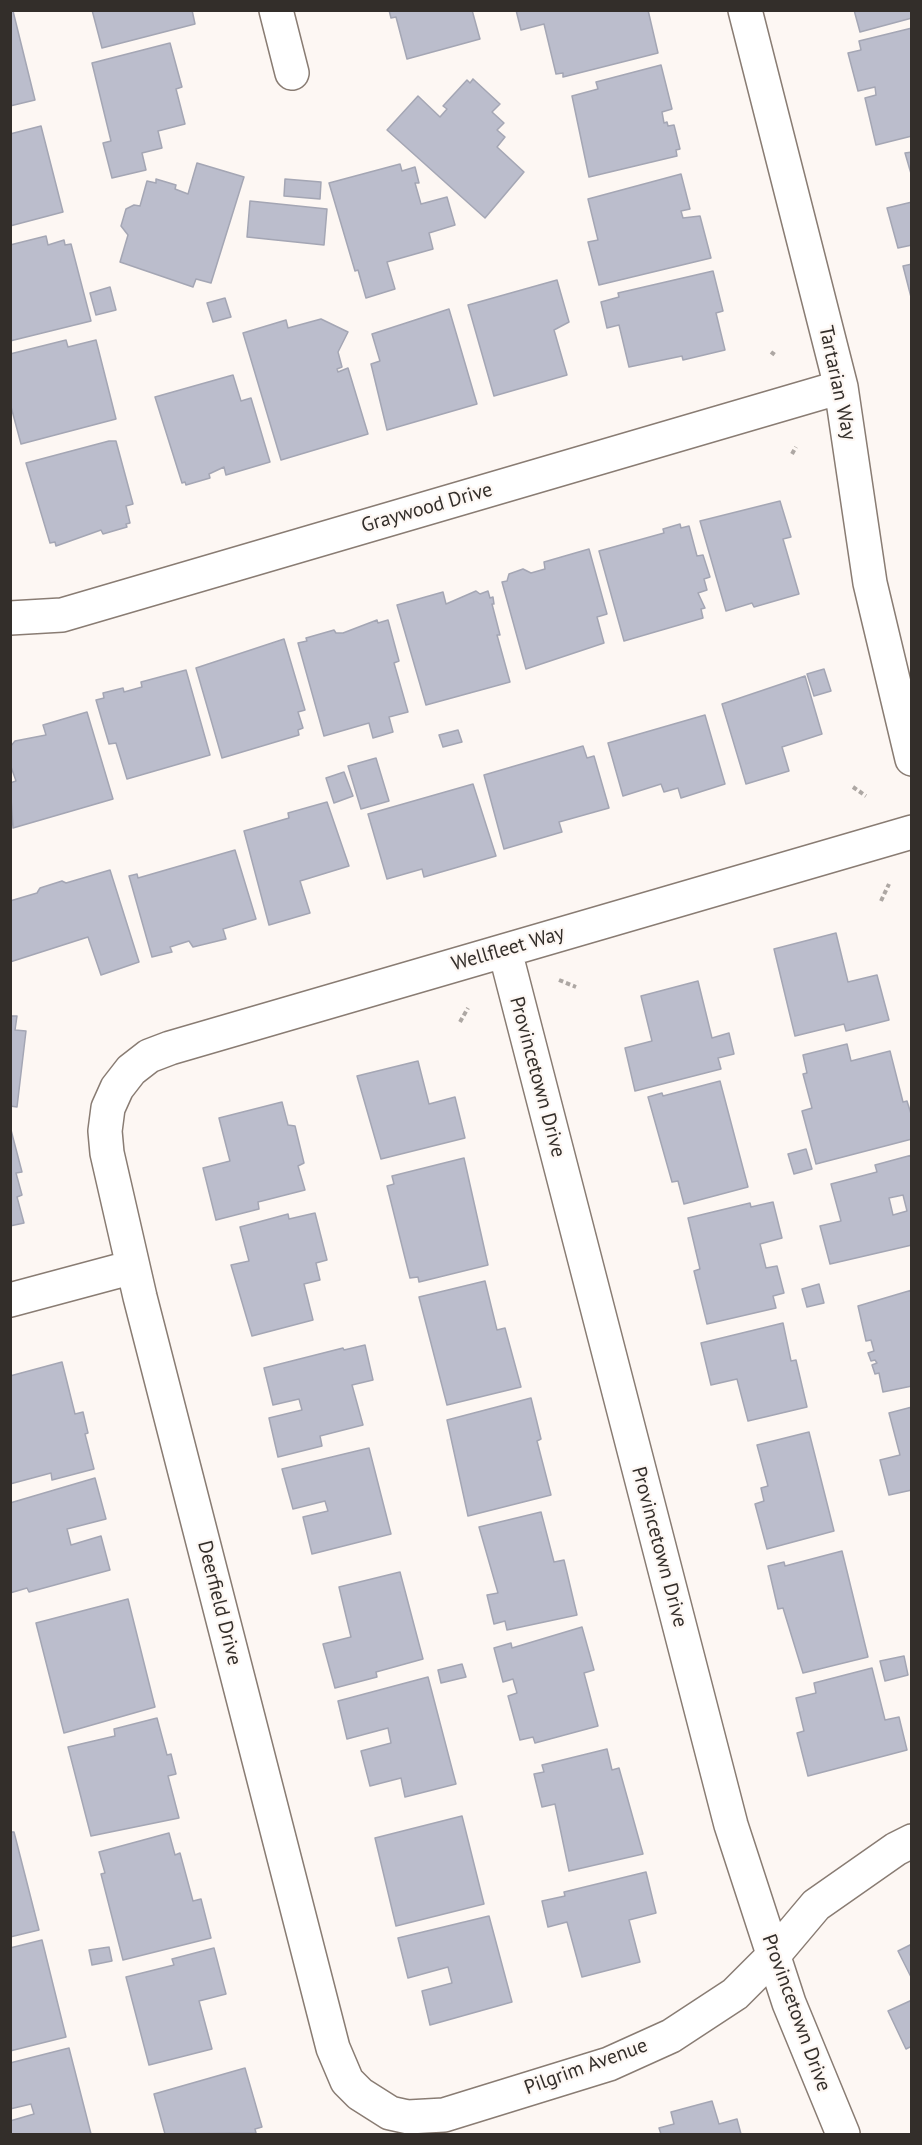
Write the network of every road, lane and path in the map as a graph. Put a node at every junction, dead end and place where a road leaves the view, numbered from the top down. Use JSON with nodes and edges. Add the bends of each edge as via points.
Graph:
{"nodes":[{"id":1,"x":276,"y":10,"type":"edge"},
{"id":2,"x":745,"y":10,"type":"edge"},
{"id":3,"x":292,"y":74,"type":"dead end"},
{"id":4,"x":841,"y":387,"type":"junction"},
{"id":5,"x":796,"y":447,"type":"dead end"},
{"id":6,"x":792,"y":454,"type":"dead end"},
{"id":7,"x":10,"y":618,"type":"edge"},
{"id":8,"x":912,"y":759,"type":"edge"},
{"id":9,"x":853,"y":787,"type":"dead end"},
{"id":10,"x":866,"y":796,"type":"dead end"},
{"id":11,"x":912,"y":832,"type":"edge"},
{"id":12,"x":888,"y":884,"type":"dead end"},
{"id":13,"x":881,"y":901,"type":"dead end"},
{"id":14,"x":505,"y":951,"type":"junction"},
{"id":15,"x":559,"y":980,"type":"dead end"},
{"id":16,"x":576,"y":987,"type":"dead end"},
{"id":17,"x":468,"y":1008,"type":"dead end"},
{"id":18,"x":460,"y":1022,"type":"dead end"},
{"id":19,"x":117,"y":1088,"type":"joint"},
{"id":20,"x":133,"y":1267,"type":"junction"},
{"id":21,"x":10,"y":1300,"type":"edge"},
{"id":22,"x":912,"y":1841,"type":"edge"},
{"id":23,"x":773,"y":1956,"type":"junction"},
{"id":24,"x":374,"y":2105,"type":"joint"},
{"id":25,"x":843,"y":2134,"type":"edge"}],
"edges":[{"from":1,"to":3,"type":"street"},
{"from":2,"to":4,"type":"street","name":"Tartarian Way"},
{"from":4,"to":7,"type":"street","name":"Graywood Drive","via":[[62,615]]},
{"from":4,"to":8,"type":"street","name":"Tartarian Way","via":[[870,583]]},
{"from":5,"to":6,"type":"path"},
{"from":9,"to":10,"type":"path"},
{"from":11,"to":14,"type":"street","name":"Wellfleet Way"},
{"from":12,"to":13,"type":"path"},
{"from":14,"to":19,"type":"street","name":"Wellfleet Way","via":[[170,1048],[149,1056]]},
{"from":14,"to":23,"type":"street","name":"Provincetown Drive","via":[[731,1826]]},
{"from":15,"to":16,"type":"path"},
{"from":17,"to":18,"type":"path"},
{"from":19,"to":20,"type":"street","name":"Deerfield Drive","via":[[108,1108],[105,1131]]},
{"from":20,"to":21,"type":"street"},
{"from":20,"to":24,"type":"street","name":"Deerfield Drive","via":[[333,2048],[347,2081]]},
{"from":22,"to":23,"type":"street","name":"Pilgrim Avenue","via":[[816,1905]]},
{"from":23,"to":24,"type":"street","name":"Pilgrim Avenue","via":[[727,2001],[671,2036],[609,2064],[444,2115],[408,2117]]},
{"from":23,"to":25,"type":"street","name":"Provincetown Drive","via":[[807,2052]]}]}
